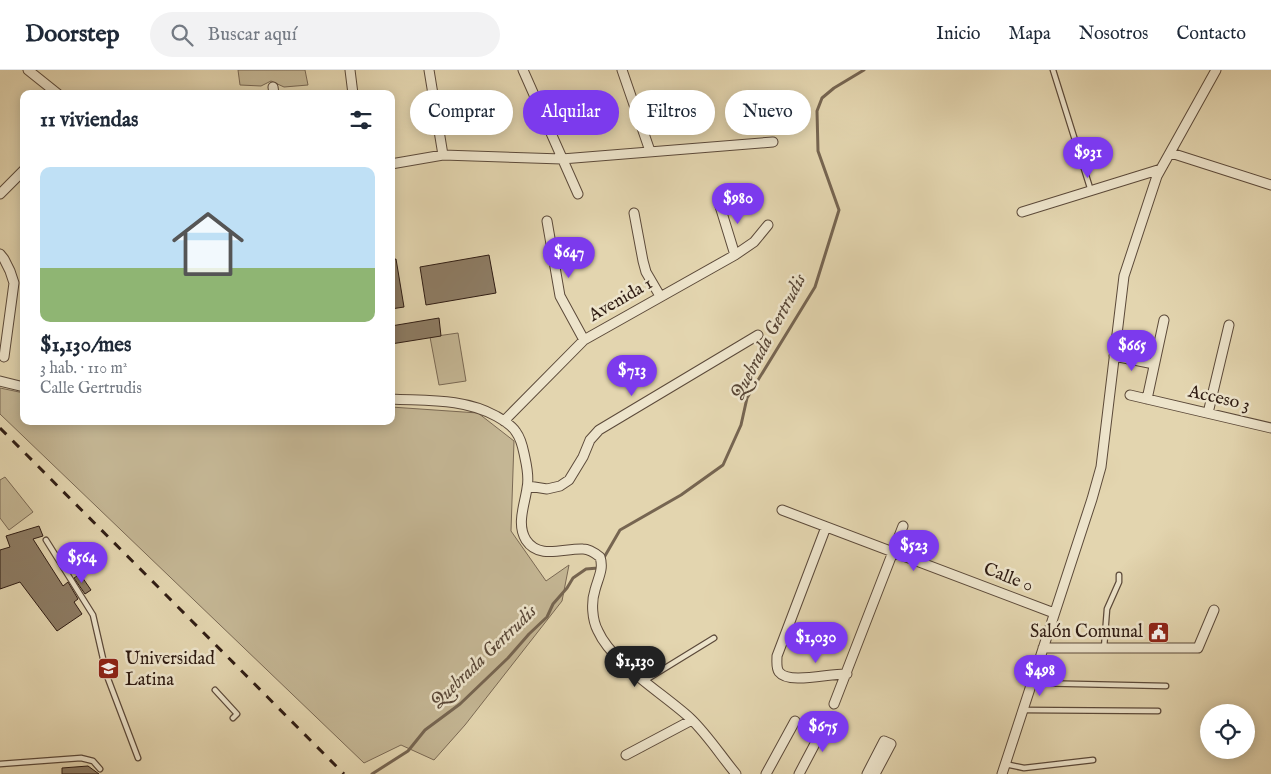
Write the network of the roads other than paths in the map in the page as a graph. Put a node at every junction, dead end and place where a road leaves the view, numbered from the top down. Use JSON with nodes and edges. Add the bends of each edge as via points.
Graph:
{"nodes":[{"id":1,"x":28,"y":70,"type":"edge"},
{"id":2,"x":350,"y":70,"type":"edge"},
{"id":3,"x":429,"y":70,"type":"edge"},
{"id":4,"x":523,"y":70,"type":"edge"},
{"id":5,"x":622,"y":70,"type":"edge"},
{"id":6,"x":1053,"y":70,"type":"edge"},
{"id":7,"x":1216,"y":70,"type":"edge"},
{"id":8,"x":53,"y":90,"type":"edge"},
{"id":9,"x":352,"y":90,"type":"edge"},
{"id":10,"x":773,"y":142,"type":"dead end"},
{"id":11,"x":650,"y":151,"type":"junction"},
{"id":12,"x":1171,"y":153,"type":"junction"},
{"id":13,"x":443,"y":155,"type":"junction"},
{"id":14,"x":562,"y":159,"type":"junction"},
{"id":15,"x":395,"y":163,"type":"edge"},
{"id":16,"x":1162,"y":169,"type":"junction"},
{"id":17,"x":20,"y":174,"type":"edge"},
{"id":18,"x":1271,"y":185,"type":"edge"},
{"id":19,"x":1091,"y":191,"type":"junction"},
{"id":20,"x":0,"y":194,"type":"edge"},
{"id":21,"x":578,"y":194,"type":"dead end"},
{"id":22,"x":719,"y":203,"type":"dead end"},
{"id":23,"x":1022,"y":212,"type":"dead end"},
{"id":24,"x":634,"y":213,"type":"dead end"},
{"id":25,"x":547,"y":221,"type":"dead end"},
{"id":26,"x":768,"y":225,"type":"dead end"},
{"id":27,"x":0,"y":254,"type":"edge"},
{"id":28,"x":735,"y":255,"type":"junction"},
{"id":29,"x":660,"y":296,"type":"junction"},
{"id":30,"x":1164,"y":320,"type":"dead end"},
{"id":31,"x":1229,"y":325,"type":"dead end"},
{"id":32,"x":758,"y":335,"type":"dead end"},
{"id":33,"x":584,"y":340,"type":"junction"},
{"id":34,"x":1115,"y":343,"type":"junction"},
{"id":35,"x":1157,"y":350,"type":"junction"},
{"id":36,"x":1114,"y":356,"type":"junction"},
{"id":37,"x":4,"y":357,"type":"dead end"},
{"id":38,"x":1154,"y":364,"type":"junction"},
{"id":39,"x":0,"y":381,"type":"edge"},
{"id":40,"x":20,"y":386,"type":"edge"},
{"id":41,"x":1130,"y":395,"type":"dead end"},
{"id":42,"x":395,"y":399,"type":"edge"},
{"id":43,"x":1147,"y":399,"type":"junction"},
{"id":44,"x":1208,"y":413,"type":"junction"},
{"id":45,"x":504,"y":421,"type":"junction"},
{"id":46,"x":1271,"y":428,"type":"edge"},
{"id":47,"x":528,"y":486,"type":"junction"},
{"id":48,"x":782,"y":510,"type":"dead end"},
{"id":49,"x":903,"y":526,"type":"dead end"},
{"id":50,"x":826,"y":527,"type":"junction"},
{"id":51,"x":46,"y":540,"type":"dead end"},
{"id":52,"x":894,"y":552,"type":"junction"},
{"id":53,"x":1120,"y":575,"type":"dead end"},
{"id":54,"x":1214,"y":610,"type":"dead end"},
{"id":55,"x":1054,"y":613,"type":"junction"},
{"id":56,"x":714,"y":638,"type":"dead end"},
{"id":57,"x":1042,"y":648,"type":"junction"},
{"id":58,"x":1104,"y":648,"type":"junction"},
{"id":59,"x":846,"y":674,"type":"junction"},
{"id":60,"x":644,"y":681,"type":"junction"},
{"id":61,"x":1032,"y":683,"type":"junction"},
{"id":62,"x":1166,"y":686,"type":"dead end"},
{"id":63,"x":215,"y":690,"type":"dead end"},
{"id":64,"x":834,"y":704,"type":"dead end"},
{"id":65,"x":1023,"y":710,"type":"junction"},
{"id":66,"x":1158,"y":711,"type":"dead end"},
{"id":67,"x":232,"y":718,"type":"dead end"},
{"id":68,"x":692,"y":720,"type":"junction"},
{"id":69,"x":796,"y":721,"type":"dead end"},
{"id":70,"x":827,"y":721,"type":"dead end"},
{"id":71,"x":626,"y":755,"type":"dead end"},
{"id":72,"x":138,"y":758,"type":"dead end"},
{"id":73,"x":1093,"y":760,"type":"dead end"},
{"id":74,"x":0,"y":764,"type":"edge"},
{"id":75,"x":1005,"y":764,"type":"junction"},
{"id":76,"x":100,"y":769,"type":"dead end"},
{"id":77,"x":736,"y":774,"type":"edge"},
{"id":78,"x":766,"y":774,"type":"edge"},
{"id":79,"x":799,"y":774,"type":"edge"},
{"id":80,"x":867,"y":774,"type":"edge"},
{"id":81,"x":875,"y":774,"type":"edge"},
{"id":82,"x":1002,"y":774,"type":"edge"}],
"edges":[{"from":1,"to":8,"type":"street"},
{"from":2,"to":9,"type":"street"},
{"from":3,"to":13,"type":"street"},
{"from":4,"to":14,"type":"street"},
{"from":5,"to":11,"type":"street"},
{"from":6,"to":19,"type":"lane"},
{"from":7,"to":12,"type":"street"},
{"from":10,"to":11,"type":"street"},
{"from":11,"to":14,"type":"street"},
{"from":12,"to":16,"type":"street"},
{"from":12,"to":18,"type":"street"},
{"from":13,"to":14,"type":"street"},
{"from":13,"to":15,"type":"street"},
{"from":14,"to":21,"type":"street"},
{"from":16,"to":19,"type":"street"},
{"from":16,"to":34,"type":"street","via":[[1124,276]]},
{"from":17,"to":20,"type":"street"},
{"from":19,"to":23,"type":"street"},
{"from":22,"to":28,"type":"street"},
{"from":24,"to":29,"type":"street","via":[[646,272]]},
{"from":25,"to":33,"type":"street","via":[[560,296]]},
{"from":26,"to":28,"type":"street","name":"Avenida 1","via":[[754,242]]},
{"from":27,"to":37,"type":"street","via":[[14,283]]},
{"from":28,"to":29,"type":"street","name":"Avenida 1"},
{"from":29,"to":33,"type":"street","name":"Avenida 1"},
{"from":30,"to":35,"type":"street"},
{"from":31,"to":44,"type":"street"},
{"from":32,"to":47,"type":"street","via":[[599,430],[590,440],[569,480],[560,486],[547,489]]},
{"from":33,"to":45,"type":"street","name":"Avenida 1"},
{"from":34,"to":35,"type":"street"},
{"from":34,"to":36,"type":"street"},
{"from":35,"to":38,"type":"street"},
{"from":36,"to":38,"type":"street"},
{"from":36,"to":55,"type":"street","via":[[1100,467]]},
{"from":38,"to":43,"type":"street"},
{"from":39,"to":40,"type":"street"},
{"from":41,"to":43,"type":"street","name":"Acceso 3"},
{"from":42,"to":45,"type":"street","via":[[459,402]]},
{"from":43,"to":44,"type":"street","name":"Acceso 3"},
{"from":44,"to":46,"type":"street","name":"Acceso 3"},
{"from":45,"to":47,"type":"street","via":[[516,431],[522,442]]},
{"from":47,"to":60,"type":"street","via":[[522,512],[526,540],[535,549],[550,552],[588,550],[600,557],[602,568],[593,606],[597,631],[610,649]]},
{"from":48,"to":50,"type":"street","name":"Calle 0"},
{"from":49,"to":52,"type":"street"},
{"from":50,"to":52,"type":"street","name":"Calle 0"},
{"from":50,"to":59,"type":"street","via":[[776,666],[786,678]]},
{"from":51,"to":72,"type":"lane","via":[[93,616],[107,676]]},
{"from":52,"to":55,"type":"street","name":"Calle 0"},
{"from":52,"to":59,"type":"street"},
{"from":53,"to":58,"type":"lane","via":[[1107,609]]},
{"from":54,"to":58,"type":"street","via":[[1198,648]]},
{"from":55,"to":57,"type":"street"},
{"from":56,"to":60,"type":"lane"},
{"from":57,"to":58,"type":"street"},
{"from":57,"to":61,"type":"street"},
{"from":59,"to":64,"type":"street"},
{"from":60,"to":68,"type":"street"},
{"from":61,"to":62,"type":"lane"},
{"from":61,"to":65,"type":"street"},
{"from":63,"to":67,"type":"lane","via":[[237,714]]},
{"from":65,"to":66,"type":"lane"},
{"from":65,"to":75,"type":"street"},
{"from":68,"to":71,"type":"street"},
{"from":68,"to":77,"type":"street"},
{"from":69,"to":78,"type":"street"},
{"from":70,"to":79,"type":"street"},
{"from":73,"to":75,"type":"lane","via":[[1024,768]]},
{"from":74,"to":76,"type":"lane","via":[[81,758],[93,761]]},
{"from":75,"to":82,"type":"street"},
{"from":80,"to":81,"type":"street","via":[[884,741],[891,744]]}]}
